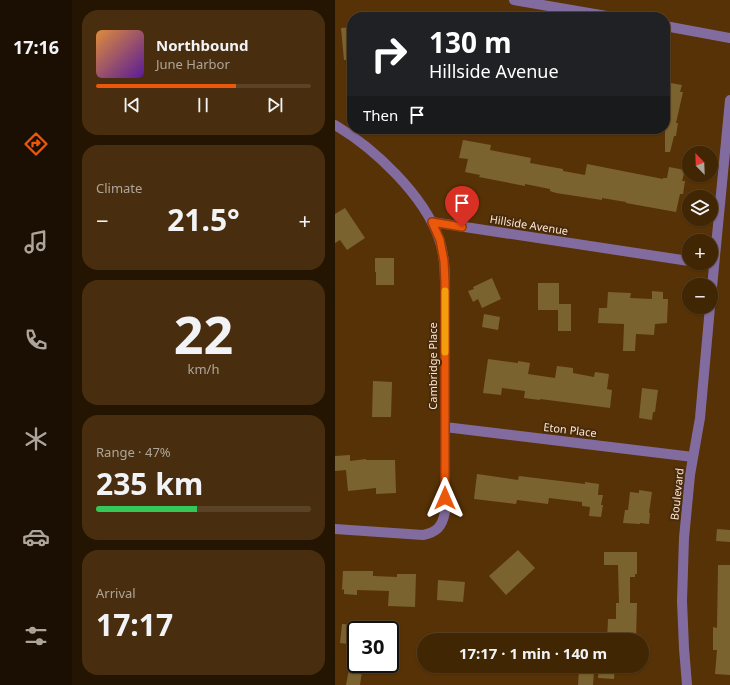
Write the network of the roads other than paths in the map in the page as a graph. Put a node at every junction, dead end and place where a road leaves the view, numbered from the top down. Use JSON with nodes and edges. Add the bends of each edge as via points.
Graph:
{"nodes":[{"id":1,"x":514,"y":0,"type":"edge"},
{"id":2,"x":526,"y":1,"type":"edge"},
{"id":3,"x":585,"y":12,"type":"edge"},
{"id":4,"x":670,"y":27,"type":"edge"},
{"id":5,"x":730,"y":38,"type":"edge"},
{"id":6,"x":730,"y":100,"type":"edge"},
{"id":7,"x":335,"y":124,"type":"edge"},
{"id":8,"x":347,"y":133,"type":"edge"},
{"id":9,"x":349,"y":134,"type":"edge"},
{"id":10,"x":432,"y":222,"type":"junction"},
{"id":11,"x":717,"y":234,"type":"edge"},
{"id":12,"x":682,"y":260,"type":"edge"},
{"id":13,"x":709,"y":314,"type":"edge"},
{"id":14,"x":445,"y":427,"type":"junction"},
{"id":15,"x":693,"y":457,"type":"junction"},
{"id":16,"x":335,"y":529,"type":"edge"},
{"id":17,"x":687,"y":685,"type":"edge"}],
"edges":[{"from":1,"to":2,"type":"street"},
{"from":2,"to":3,"type":"street"},
{"from":4,"to":5,"type":"street"},
{"from":6,"to":11,"type":"street"},
{"from":7,"to":8,"type":"street"},
{"from":9,"to":10,"type":"street","via":[[394,172],[417,198]]},
{"from":10,"to":12,"type":"street","name":"Hillside Avenue"},
{"from":10,"to":14,"type":"street","name":"Cambridge Place","via":[[440,240],[444,261]]},
{"from":13,"to":15,"type":"street","name":"Boulevard","via":[[700,418]]},
{"from":14,"to":15,"type":"street","name":"Eton Place"},
{"from":14,"to":16,"type":"street","name":"Cambridge Place","via":[[445,512],[444,521],[439,528],[423,536]]},
{"from":15,"to":17,"type":"street","name":"Boulevard","via":[[684,538],[682,601]]}]}
